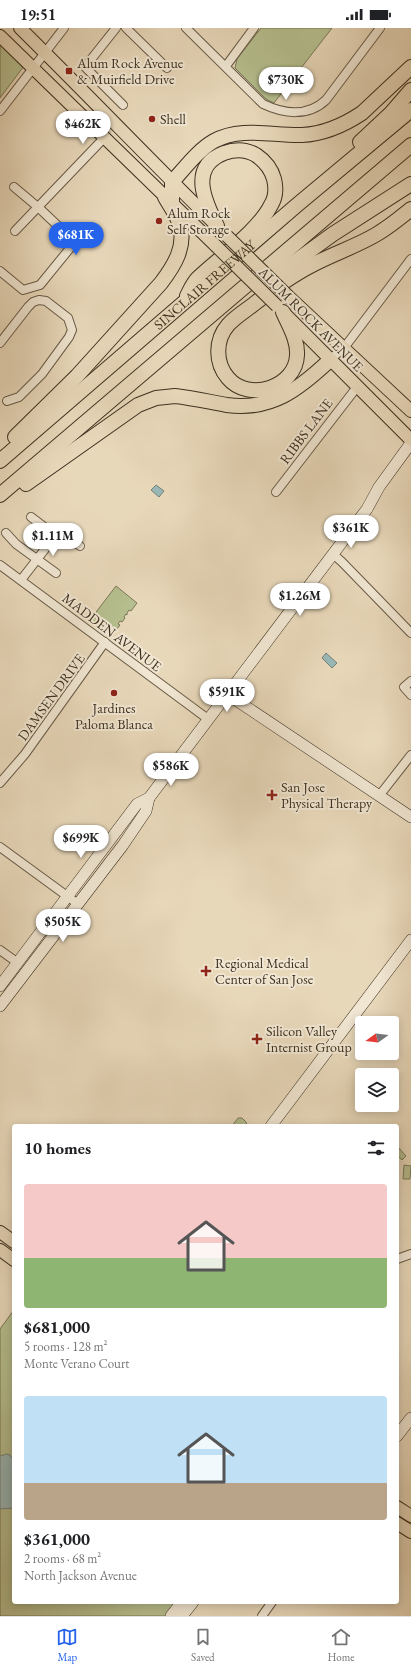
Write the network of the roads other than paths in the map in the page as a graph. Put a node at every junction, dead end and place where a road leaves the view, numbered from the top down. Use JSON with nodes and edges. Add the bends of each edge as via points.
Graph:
{"nodes":[{"id":1,"x":20,"y":28,"type":"edge"},
{"id":2,"x":64,"y":28,"type":"edge"},
{"id":3,"x":126,"y":28,"type":"edge"},
{"id":4,"x":186,"y":28,"type":"edge"},
{"id":5,"x":254,"y":28,"type":"edge"},
{"id":6,"x":380,"y":28,"type":"edge"},
{"id":7,"x":112,"y":29,"type":"edge"},
{"id":8,"x":0,"y":36,"type":"edge"},
{"id":9,"x":45,"y":52,"type":"junction"},
{"id":10,"x":226,"y":66,"type":"junction"},
{"id":11,"x":411,"y":67,"type":"edge"},
{"id":12,"x":32,"y":68,"type":"junction"},
{"id":13,"x":167,"y":68,"type":"dead end"},
{"id":14,"x":411,"y":90,"type":"edge"},
{"id":15,"x":124,"y":105,"type":"dead end"},
{"id":16,"x":411,"y":110,"type":"edge"},
{"id":17,"x":0,"y":111,"type":"edge"},
{"id":18,"x":105,"y":137,"type":"junction"},
{"id":19,"x":411,"y":145,"type":"edge"},
{"id":20,"x":172,"y":182,"type":"junction"},
{"id":21,"x":411,"y":184,"type":"edge"},
{"id":22,"x":14,"y":187,"type":"dead end"},
{"id":23,"x":169,"y":200,"type":"junction"},
{"id":24,"x":297,"y":204,"type":"junction"},
{"id":25,"x":39,"y":208,"type":"junction"},
{"id":26,"x":411,"y":209,"type":"edge"},
{"id":27,"x":217,"y":226,"type":"junction"},
{"id":28,"x":15,"y":231,"type":"dead end"},
{"id":29,"x":411,"y":259,"type":"edge"},
{"id":30,"x":0,"y":271,"type":"edge"},
{"id":31,"x":180,"y":307,"type":"junction"},
{"id":32,"x":219,"y":309,"type":"junction"},
{"id":33,"x":280,"y":309,"type":"junction"},
{"id":34,"x":0,"y":343,"type":"edge"},
{"id":35,"x":343,"y":348,"type":"junction"},
{"id":36,"x":330,"y":360,"type":"junction"},
{"id":37,"x":357,"y":387,"type":"junction"},
{"id":38,"x":7,"y":401,"type":"dead end"},
{"id":39,"x":411,"y":411,"type":"edge"},
{"id":40,"x":411,"y":440,"type":"edge"},
{"id":41,"x":411,"y":443,"type":"edge"},
{"id":42,"x":0,"y":452,"type":"edge"},
{"id":43,"x":0,"y":461,"type":"edge"},
{"id":44,"x":276,"y":492,"type":"dead end"},
{"id":45,"x":0,"y":495,"type":"edge"},
{"id":46,"x":0,"y":503,"type":"edge"},
{"id":47,"x":31,"y":517,"type":"dead end"},
{"id":48,"x":6,"y":533,"type":"dead end"},
{"id":49,"x":56,"y":536,"type":"junction"},
{"id":50,"x":80,"y":546,"type":"dead end"},
{"id":51,"x":333,"y":554,"type":"junction"},
{"id":52,"x":38,"y":558,"type":"junction"},
{"id":53,"x":0,"y":565,"type":"edge"},
{"id":54,"x":56,"y":572,"type":"dead end"},
{"id":55,"x":21,"y":580,"type":"junction"},
{"id":56,"x":411,"y":633,"type":"edge"},
{"id":57,"x":105,"y":642,"type":"junction"},
{"id":58,"x":411,"y":681,"type":"edge"},
{"id":59,"x":227,"y":694,"type":"junction"},
{"id":60,"x":411,"y":695,"type":"edge"},
{"id":61,"x":208,"y":719,"type":"junction"},
{"id":62,"x":411,"y":755,"type":"edge"},
{"id":63,"x":0,"y":783,"type":"edge"},
{"id":64,"x":379,"y":796,"type":"junction"},
{"id":65,"x":149,"y":798,"type":"junction"},
{"id":66,"x":411,"y":817,"type":"edge"},
{"id":67,"x":0,"y":847,"type":"edge"},
{"id":68,"x":68,"y":896,"type":"junction"},
{"id":69,"x":78,"y":904,"type":"junction"},
{"id":70,"x":411,"y":940,"type":"edge"},
{"id":71,"x":0,"y":950,"type":"edge"},
{"id":72,"x":18,"y":963,"type":"junction"},
{"id":73,"x":0,"y":986,"type":"edge"},
{"id":74,"x":0,"y":1006,"type":"edge"},
{"id":75,"x":273,"y":1124,"type":"edge"},
{"id":76,"x":0,"y":1232,"type":"edge"},
{"id":77,"x":12,"y":1241,"type":"edge"},
{"id":78,"x":0,"y":1250,"type":"edge"},
{"id":79,"x":411,"y":1254,"type":"edge"},
{"id":80,"x":399,"y":1258,"type":"edge"},
{"id":81,"x":12,"y":1259,"type":"edge"},
{"id":82,"x":411,"y":1418,"type":"edge"},
{"id":83,"x":399,"y":1433,"type":"edge"},
{"id":84,"x":399,"y":1507,"type":"edge"},
{"id":85,"x":411,"y":1516,"type":"edge"},
{"id":86,"x":399,"y":1524,"type":"edge"},
{"id":87,"x":411,"y":1532,"type":"edge"},
{"id":88,"x":180,"y":1604,"type":"edge"},
{"id":89,"x":191,"y":1604,"type":"edge"},
{"id":90,"x":268,"y":1604,"type":"edge"},
{"id":91,"x":171,"y":1616,"type":"edge"},
{"id":92,"x":182,"y":1616,"type":"edge"},
{"id":93,"x":262,"y":1616,"type":"edge"}],
"edges":[{"from":1,"to":9,"type":"main road","name":"ALUM ROCK AVENUE"},
{"from":2,"to":9,"type":"street"},
{"from":3,"to":13,"type":"street"},
{"from":4,"to":10,"type":"street"},
{"from":5,"to":10,"type":"street"},
{"from":6,"to":10,"type":"street","via":[[326,100],[319,107],[309,111],[299,113],[274,109],[263,104]]},
{"from":7,"to":15,"type":"street","via":[[85,67]]},
{"from":8,"to":12,"type":"main road","name":"ALUM ROCK AVENUE"},
{"from":9,"to":12,"type":"street"},
{"from":9,"to":20,"type":"main road","name":"ALUM ROCK AVENUE"},
{"from":11,"to":20,"type":"highway","via":[[372,105],[343,124],[304,135],[247,133],[222,137],[201,151]]},
{"from":12,"to":17,"type":"street"},
{"from":12,"to":18,"type":"main road","name":"ALUM ROCK AVENUE"},
{"from":14,"to":24,"type":"highway"},
{"from":16,"to":24,"type":"highway","name":"SINCLAIR FREEWAY"},
{"from":18,"to":23,"type":"main road","name":"ALUM ROCK AVENUE"},
{"from":18,"to":25,"type":"street"},
{"from":19,"to":32,"type":"highway","name":"SINCLAIR FREEWAY"},
{"from":20,"to":23,"type":"highway"},
{"from":20,"to":27,"type":"main road","name":"ALUM ROCK AVENUE"},
{"from":21,"to":32,"type":"highway","via":[[333,234],[239,303]]},
{"from":22,"to":25,"type":"street"},
{"from":23,"to":33,"type":"main road","name":"ALUM ROCK AVENUE","bridge":true},
{"from":23,"to":42,"type":"highway","via":[[182,233],[181,248],[172,268],[78,376]]},
{"from":24,"to":31,"type":"highway","name":"SINCLAIR FREEWAY"},
{"from":25,"to":28,"type":"street"},
{"from":25,"to":30,"type":"street","via":[[75,242],[40,285],[23,290]]},
{"from":26,"to":33,"type":"highway","via":[[377,234],[280,283],[228,326],[219,342],[218,357],[224,372],[235,384],[250,390],[268,389],[282,382],[292,371],[297,347]]},
{"from":27,"to":31,"type":"highway","via":[[205,202],[202,189],[206,168],[215,158],[227,152],[240,150],[254,154],[265,162],[273,174],[275,190],[272,205],[251,230],[196,279]]},
{"from":27,"to":35,"type":"main road","name":"ALUM ROCK AVENUE","bridge":true},
{"from":29,"to":35,"type":"street"},
{"from":31,"to":43,"type":"highway","name":"SINCLAIR FREEWAY"},
{"from":32,"to":45,"type":"highway","name":"SINCLAIR FREEWAY"},
{"from":33,"to":36,"type":"main road","name":"ALUM ROCK AVENUE"},
{"from":34,"to":38,"type":"street","via":[[33,302],[39,300],[46,301],[68,318],[72,330],[42,374],[19,397]]},
{"from":35,"to":36,"type":"street"},
{"from":35,"to":39,"type":"main road","name":"ALUM ROCK AVENUE"},
{"from":36,"to":37,"type":"main road","name":"ALUM ROCK AVENUE"},
{"from":36,"to":46,"type":"highway","via":[[291,393],[261,404],[236,406],[175,396],[147,401],[122,415]]},
{"from":37,"to":40,"type":"main road","name":"ALUM ROCK AVENUE"},
{"from":37,"to":44,"type":"street","name":"RIBBS LANE"},
{"from":41,"to":51,"type":"main road"},
{"from":47,"to":49,"type":"street"},
{"from":48,"to":52,"type":"street","via":[[16,544]]},
{"from":49,"to":50,"type":"street","via":[[64,536]]},
{"from":49,"to":52,"type":"street"},
{"from":51,"to":56,"type":"street"},
{"from":51,"to":59,"type":"main road"},
{"from":52,"to":54,"type":"street"},
{"from":52,"to":55,"type":"street"},
{"from":53,"to":55,"type":"street","name":"MADDEN AVENUE"},
{"from":55,"to":57,"type":"street","name":"MADDEN AVENUE"},
{"from":57,"to":61,"type":"street","name":"MADDEN AVENUE"},
{"from":57,"to":63,"type":"street","name":"DAMSEN DRIVE","via":[[25,754]]},
{"from":58,"to":60,"type":"street","via":[[404,687]]},
{"from":59,"to":61,"type":"main road"},
{"from":59,"to":64,"type":"main road"},
{"from":61,"to":65,"type":"main road"},
{"from":62,"to":64,"type":"street"},
{"from":64,"to":66,"type":"main road"},
{"from":65,"to":68,"type":"main road","via":[[138,804]]},
{"from":65,"to":69,"type":"main road","via":[[146,810],[123,845]]},
{"from":67,"to":68,"type":"street"},
{"from":68,"to":69,"type":"street"},
{"from":68,"to":72,"type":"main road"},
{"from":69,"to":74,"type":"main road"},
{"from":70,"to":75,"type":"main road"},
{"from":71,"to":72,"type":"street"},
{"from":72,"to":73,"type":"main road"},
{"from":76,"to":77,"type":"main road"},
{"from":78,"to":81,"type":"main road"},
{"from":79,"to":80,"type":"street"},
{"from":82,"to":83,"type":"main road"},
{"from":84,"to":85,"type":"main road"},
{"from":86,"to":87,"type":"main road"},
{"from":88,"to":91,"type":"main road"},
{"from":89,"to":92,"type":"main road"},
{"from":90,"to":93,"type":"street"}]}
